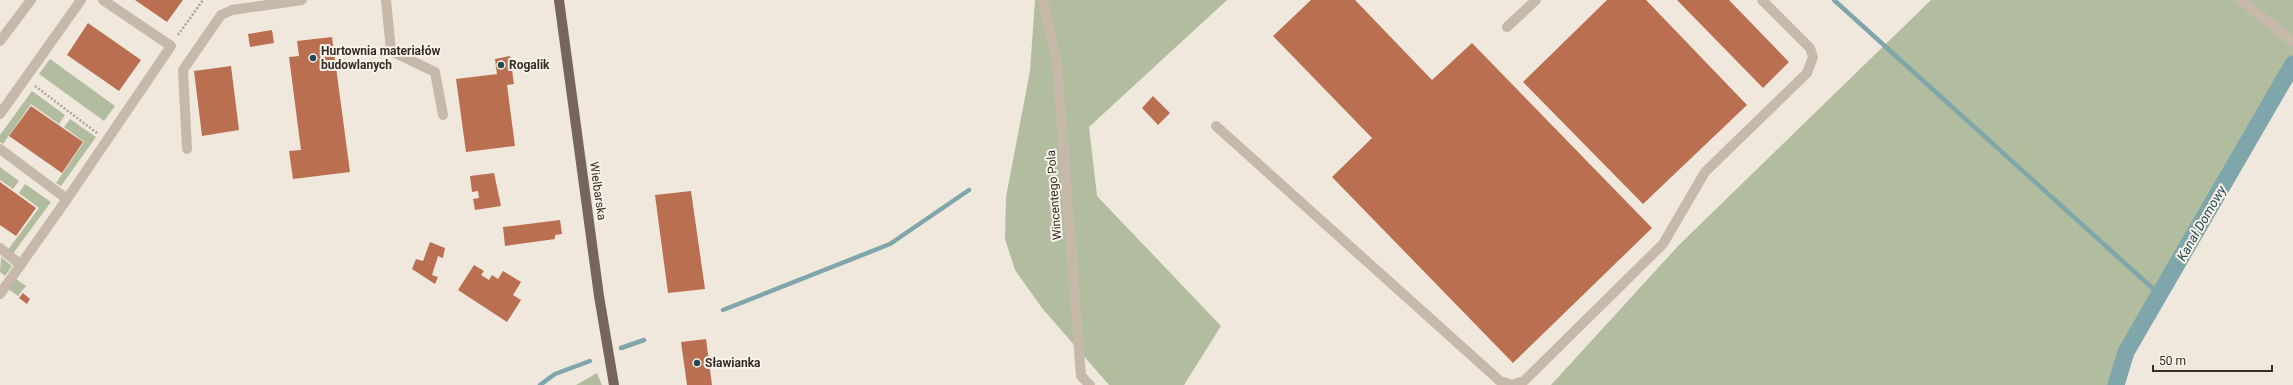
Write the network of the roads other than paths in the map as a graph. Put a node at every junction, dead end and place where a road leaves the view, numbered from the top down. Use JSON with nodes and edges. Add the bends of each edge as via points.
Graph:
{"nodes":[{"id":1,"x":31,"y":0,"type":"edge"},
{"id":2,"x":81,"y":0,"type":"edge"},
{"id":3,"x":103,"y":0,"type":"edge"},
{"id":4,"x":302,"y":0,"type":"edge"},
{"id":5,"x":386,"y":0,"type":"edge"},
{"id":6,"x":559,"y":0,"type":"edge"},
{"id":7,"x":1043,"y":0,"type":"edge"},
{"id":8,"x":1536,"y":0,"type":"edge"},
{"id":9,"x":1762,"y":0,"type":"edge"},
{"id":10,"x":2240,"y":0,"type":"edge"},
{"id":11,"x":1507,"y":27,"type":"dead end"},
{"id":12,"x":0,"y":41,"type":"edge"},
{"id":13,"x":2293,"y":42,"type":"edge"},
{"id":14,"x":0,"y":114,"type":"edge"},
{"id":15,"x":443,"y":115,"type":"dead end"},
{"id":16,"x":1216,"y":126,"type":"dead end"},
{"id":17,"x":0,"y":149,"type":"edge"},
{"id":18,"x":187,"y":149,"type":"dead end"},
{"id":19,"x":67,"y":199,"type":"junction"},
{"id":20,"x":0,"y":248,"type":"edge"},
{"id":21,"x":21,"y":264,"type":"junction"},
{"id":22,"x":0,"y":294,"type":"edge"},
{"id":23,"x":614,"y":385,"type":"edge"},
{"id":24,"x":1090,"y":385,"type":"edge"}],
"edges":[{"from":1,"to":12,"type":"street"},
{"from":2,"to":14,"type":"street"},
{"from":3,"to":19,"type":"street","via":[[171,46]]},
{"from":4,"to":18,"type":"street","via":[[232,10],[221,15],[183,70]]},
{"from":5,"to":15,"type":"street","via":[[391,51],[436,72]]},
{"from":6,"to":23,"type":"main road","name":"Wielbarska","via":[[599,296]]},
{"from":7,"to":24,"type":"street","name":"Wincentego Pola","via":[[1057,64],[1081,376]]},
{"from":8,"to":11,"type":"street"},
{"from":9,"to":16,"type":"street","via":[[1810,48],[1813,57],[1807,73],[1705,172],[1663,244],[1524,381],[1512,385],[1500,381]]},
{"from":10,"to":13,"type":"street"},
{"from":17,"to":19,"type":"street"},
{"from":19,"to":21,"type":"street"},
{"from":20,"to":21,"type":"street"},
{"from":21,"to":22,"type":"street"}]}
